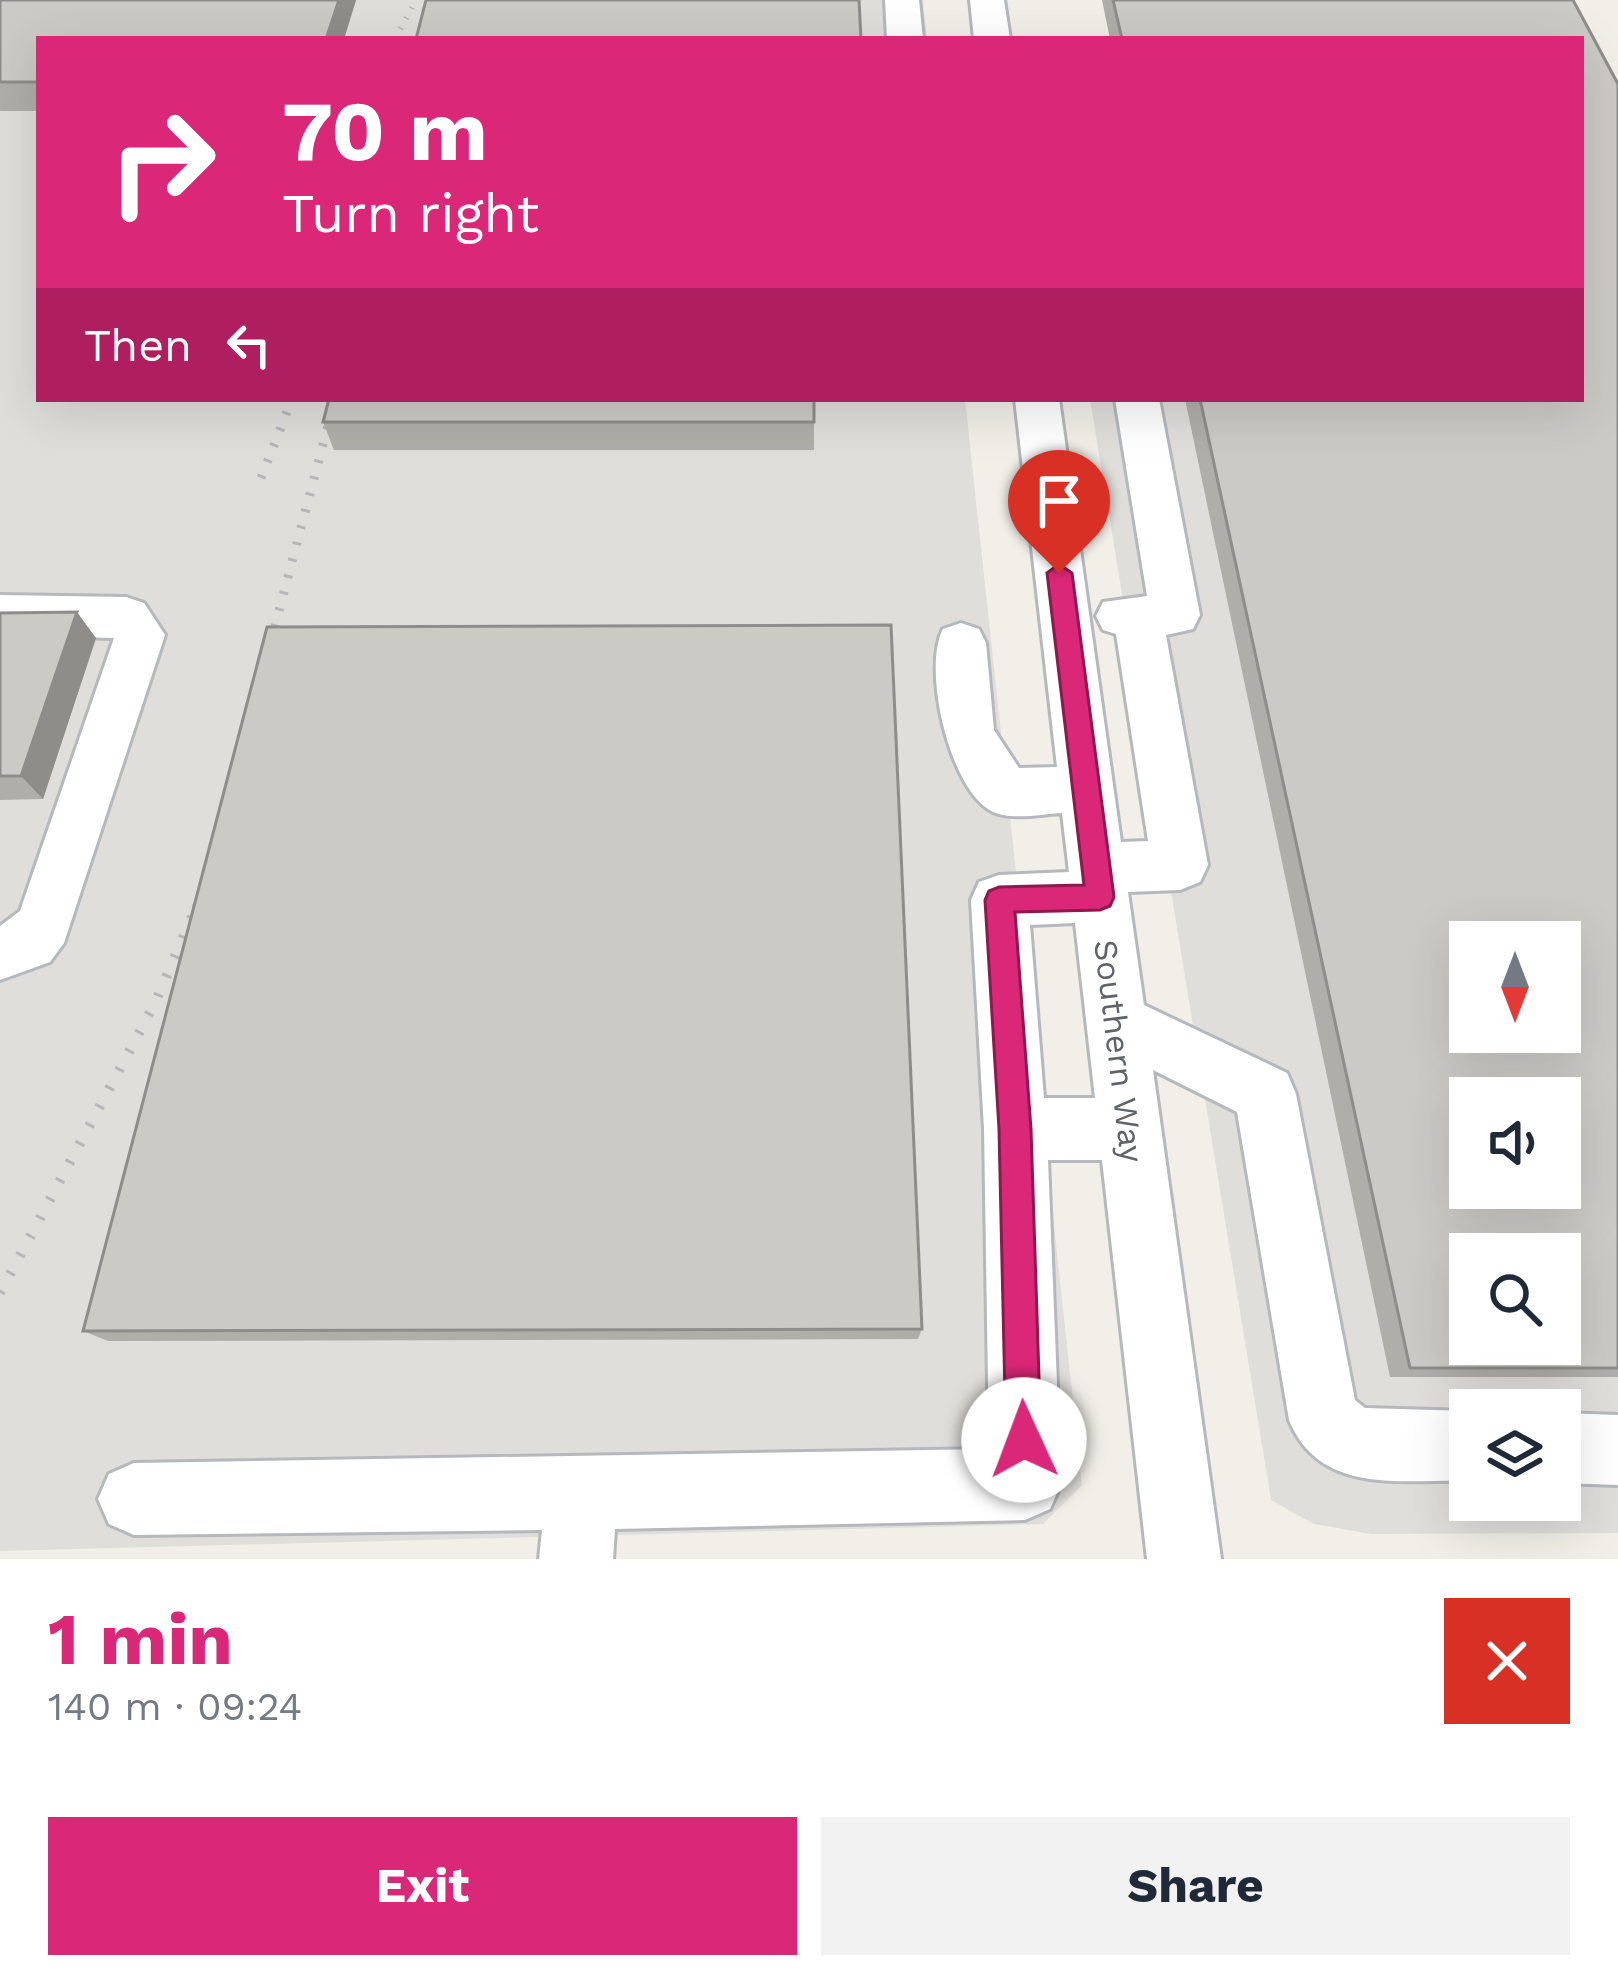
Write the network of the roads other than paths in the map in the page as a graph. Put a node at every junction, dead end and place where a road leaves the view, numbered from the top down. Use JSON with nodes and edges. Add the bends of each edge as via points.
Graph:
{"nodes":[{"id":1,"x":902,"y":0,"type":"edge"},
{"id":2,"x":987,"y":0,"type":"edge"},
{"id":3,"x":905,"y":36,"type":"edge"},
{"id":4,"x":992,"y":36,"type":"edge"},
{"id":5,"x":1037,"y":402,"type":"edge"},
{"id":6,"x":1138,"y":402,"type":"edge"},
{"id":7,"x":0,"y":616,"type":"edge"},
{"id":8,"x":1138,"y":616,"type":"junction"},
{"id":9,"x":1065,"y":617,"type":"junction"},
{"id":10,"x":961,"y":644,"type":"dead end"},
{"id":11,"x":1086,"y":789,"type":"junction"},
{"id":12,"x":1098,"y":883,"type":"junction"},
{"id":13,"x":0,"y":953,"type":"edge"},
{"id":14,"x":1115,"y":1021,"type":"junction"},
{"id":15,"x":1015,"y":1129,"type":"junction"},
{"id":16,"x":1129,"y":1130,"type":"junction"},
{"id":17,"x":1449,"y":1446,"type":"edge"},
{"id":18,"x":1581,"y":1449,"type":"edge"},
{"id":19,"x":1618,"y":1450,"type":"edge"},
{"id":20,"x":134,"y":1498,"type":"dead end"},
{"id":21,"x":579,"y":1527,"type":"edge"},
{"id":22,"x":1184,"y":1559,"type":"edge"}],
"edges":[{"from":1,"to":3,"type":"street"},
{"from":2,"to":4,"type":"street"},
{"from":5,"to":9,"type":"street","name":"Southern Way"},
{"from":6,"to":8,"type":"street","via":[[1175,615]]},
{"from":7,"to":13,"type":"street","via":[[108,614],[126,617],[140,635],[44,925],[29,943]]},
{"from":8,"to":9,"type":"street"},
{"from":8,"to":12,"type":"street","via":[[1180,866]]},
{"from":9,"to":11,"type":"street","name":"Southern Way"},
{"from":10,"to":11,"type":"street","via":[[968,735],[1005,792]]},
{"from":11,"to":12,"type":"street","name":"Southern Way"},
{"from":12,"to":14,"type":"street","name":"Southern Way"},
{"from":12,"to":15,"type":"street","via":[[999,900]]},
{"from":14,"to":16,"type":"street","name":"Southern Way"},
{"from":14,"to":17,"type":"street","via":[[1265,1094],[1324,1420],[1353,1444]]},
{"from":15,"to":16,"type":"street"},
{"from":15,"to":21,"type":"street","via":[[1025,1484]]},
{"from":16,"to":22,"type":"street","name":"Southern Way"},
{"from":18,"to":19,"type":"street"},
{"from":20,"to":21,"type":"street"}]}
